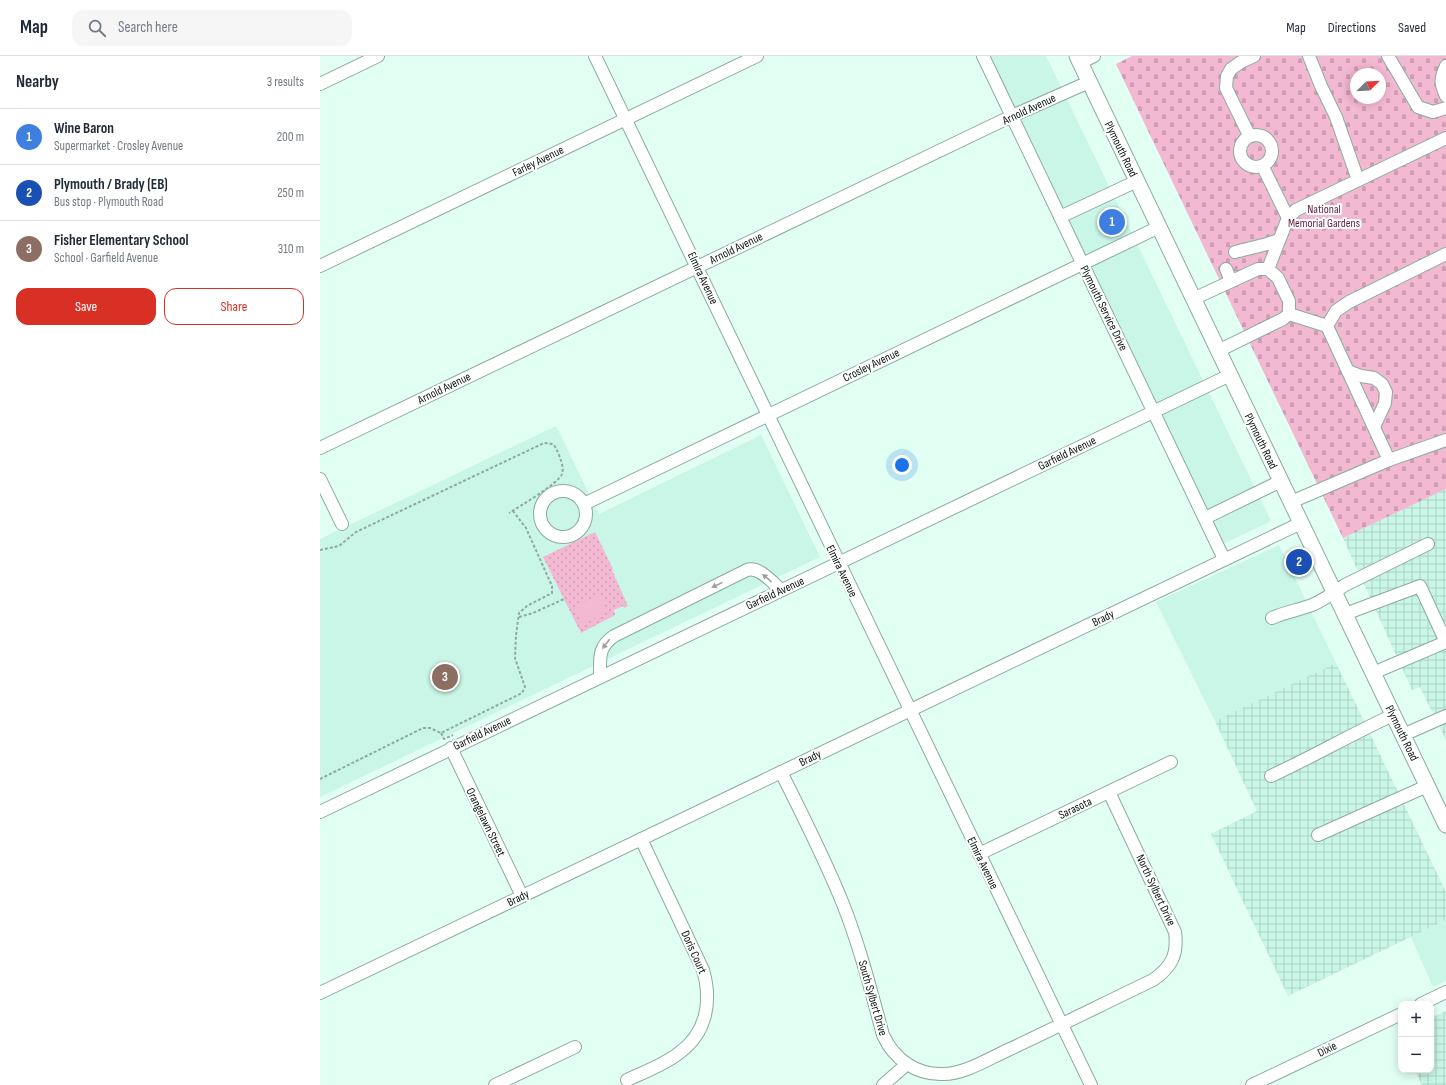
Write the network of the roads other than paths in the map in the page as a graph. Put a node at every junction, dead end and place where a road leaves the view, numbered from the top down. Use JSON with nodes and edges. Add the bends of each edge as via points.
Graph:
{"nodes":[{"id":1,"x":378,"y":56,"type":"edge"},
{"id":2,"x":595,"y":56,"type":"edge"},
{"id":3,"x":757,"y":56,"type":"edge"},
{"id":4,"x":983,"y":56,"type":"edge"},
{"id":5,"x":1094,"y":56,"type":"edge"},
{"id":6,"x":1254,"y":56,"type":"edge"},
{"id":7,"x":1309,"y":56,"type":"edge"},
{"id":8,"x":1388,"y":56,"type":"edge"},
{"id":9,"x":1079,"y":60,"type":"edge"},
{"id":10,"x":1446,"y":66,"type":"edge"},
{"id":11,"x":1089,"y":82,"type":"junction"},
{"id":12,"x":320,"y":84,"type":"edge"},
{"id":13,"x":1446,"y":96,"type":"edge"},
{"id":14,"x":1446,"y":108,"type":"edge"},
{"id":15,"x":1012,"y":116,"type":"junction"},
{"id":16,"x":625,"y":119,"type":"junction"},
{"id":17,"x":1249,"y":135,"type":"junction"},
{"id":18,"x":1446,"y":138,"type":"edge"},
{"id":19,"x":1263,"y":166,"type":"junction"},
{"id":20,"x":1358,"y":180,"type":"junction"},
{"id":21,"x":1137,"y":181,"type":"junction"},
{"id":22,"x":1060,"y":218,"type":"junction"},
{"id":23,"x":1288,"y":218,"type":"junction"},
{"id":24,"x":1159,"y":227,"type":"junction"},
{"id":25,"x":1279,"y":240,"type":"junction"},
{"id":26,"x":1235,"y":252,"type":"dead end"},
{"id":27,"x":1446,"y":254,"type":"edge"},
{"id":28,"x":1083,"y":264,"type":"junction"},
{"id":29,"x":320,"y":266,"type":"edge"},
{"id":30,"x":697,"y":267,"type":"junction"},
{"id":31,"x":1226,"y":269,"type":"dead end"},
{"id":32,"x":1268,"y":269,"type":"junction"},
{"id":33,"x":1231,"y":281,"type":"junction"},
{"id":34,"x":1193,"y":299,"type":"junction"},
{"id":35,"x":1289,"y":314,"type":"junction"},
{"id":36,"x":1327,"y":326,"type":"junction"},
{"id":37,"x":1218,"y":351,"type":"junction"},
{"id":38,"x":1348,"y":371,"type":"junction"},
{"id":39,"x":1230,"y":375,"type":"junction"},
{"id":40,"x":1153,"y":411,"type":"junction"},
{"id":41,"x":767,"y":415,"type":"junction"},
{"id":42,"x":1374,"y":427,"type":"junction"},
{"id":43,"x":1446,"y":440,"type":"edge"},
{"id":44,"x":320,"y":448,"type":"edge"},
{"id":45,"x":1389,"y":460,"type":"junction"},
{"id":46,"x":320,"y":479,"type":"edge"},
{"id":47,"x":1281,"y":481,"type":"junction"},
{"id":48,"x":1291,"y":502,"type":"junction"},
{"id":49,"x":584,"y":504,"type":"dead end"},
{"id":50,"x":1205,"y":518,"type":"junction"},
{"id":51,"x":1301,"y":523,"type":"junction"},
{"id":52,"x":342,"y":524,"type":"dead end"},
{"id":53,"x":1428,"y":544,"type":"dead end"},
{"id":54,"x":1224,"y":559,"type":"junction"},
{"id":55,"x":838,"y":563,"type":"junction"},
{"id":56,"x":781,"y":590,"type":"junction"},
{"id":57,"x":1334,"y":592,"type":"junction"},
{"id":58,"x":1345,"y":614,"type":"junction"},
{"id":59,"x":1272,"y":618,"type":"dead end"},
{"id":60,"x":1446,"y":642,"type":"edge"},
{"id":61,"x":1373,"y":674,"type":"junction"},
{"id":62,"x":600,"y":676,"type":"junction"},
{"id":63,"x":909,"y":710,"type":"junction"},
{"id":64,"x":1393,"y":715,"type":"junction"},
{"id":65,"x":1446,"y":716,"type":"edge"},
{"id":66,"x":1403,"y":736,"type":"junction"},
{"id":67,"x":447,"y":743,"type":"junction"},
{"id":68,"x":1171,"y":762,"type":"dead end"},
{"id":69,"x":781,"y":772,"type":"junction"},
{"id":70,"x":1271,"y":776,"type":"dead end"},
{"id":71,"x":1427,"y":786,"type":"junction"},
{"id":72,"x":1109,"y":792,"type":"junction"},
{"id":73,"x":320,"y":812,"type":"edge"},
{"id":74,"x":1446,"y":825,"type":"edge"},
{"id":75,"x":1318,"y":835,"type":"dead end"},
{"id":76,"x":641,"y":839,"type":"junction"},
{"id":77,"x":979,"y":854,"type":"junction"},
{"id":78,"x":522,"y":896,"type":"junction"},
{"id":79,"x":1446,"y":992,"type":"edge"},
{"id":80,"x":320,"y":993,"type":"edge"},
{"id":81,"x":1427,"y":1001,"type":"edge"},
{"id":82,"x":1398,"y":1015,"type":"edge"},
{"id":83,"x":1061,"y":1025,"type":"junction"},
{"id":84,"x":575,"y":1047,"type":"dead end"},
{"id":85,"x":907,"y":1064,"type":"junction"},
{"id":86,"x":627,"y":1080,"type":"dead end"},
{"id":87,"x":495,"y":1085,"type":"edge"},
{"id":88,"x":883,"y":1085,"type":"edge"},
{"id":89,"x":1091,"y":1085,"type":"edge"},
{"id":90,"x":1252,"y":1085,"type":"edge"}],
"edges":[{"from":1,"to":12,"type":"street"},
{"from":2,"to":16,"type":"street","name":"Elmira Avenue"},
{"from":3,"to":16,"type":"street","name":"Farley Avenue"},
{"from":4,"to":15,"type":"street","name":"Plymouth Service Drive"},
{"from":5,"to":9,"type":"street"},
{"from":6,"to":17,"type":"street","via":[[1231,69],[1227,76],[1226,88]]},
{"from":7,"to":20,"type":"street","via":[[1336,117]]},
{"from":8,"to":14,"type":"street","via":[[1418,107],[1432,112]]},
{"from":9,"to":11,"type":"main road","name":"Plymouth Road"},
{"from":10,"to":13,"type":"street","via":[[1441,76],[1441,86]]},
{"from":11,"to":15,"type":"street","name":"Arnold Avenue"},
{"from":11,"to":21,"type":"main road","name":"Plymouth Road"},
{"from":15,"to":22,"type":"street","name":"Plymouth Service Drive"},
{"from":15,"to":30,"type":"street","name":"Arnold Avenue"},
{"from":16,"to":29,"type":"street","name":"Farley Avenue"},
{"from":16,"to":30,"type":"street","name":"Elmira Avenue"},
{"from":17,"to":19,"type":"street","via":[[1262,135],[1272,144],[1272,157]]},
{"from":17,"to":19,"type":"street","via":[[1240,145],[1240,158],[1250,167]]},
{"from":18,"to":20,"type":"street"},
{"from":19,"to":23,"type":"street"},
{"from":20,"to":23,"type":"street","via":[[1296,210]]},
{"from":21,"to":22,"type":"street"},
{"from":21,"to":24,"type":"main road","name":"Plymouth Road"},
{"from":22,"to":28,"type":"street","name":"Plymouth Service Drive"},
{"from":23,"to":25,"type":"street"},
{"from":24,"to":28,"type":"street","name":"Crosley Avenue"},
{"from":24,"to":34,"type":"main road","name":"Plymouth Road"},
{"from":25,"to":26,"type":"street"},
{"from":25,"to":32,"type":"street"},
{"from":27,"to":36,"type":"street","via":[[1349,302],[1336,311]]},
{"from":28,"to":40,"type":"street","name":"Plymouth Service Drive"},
{"from":28,"to":41,"type":"street","name":"Crosley Avenue"},
{"from":30,"to":41,"type":"street","name":"Elmira Avenue"},
{"from":30,"to":44,"type":"street","name":"Arnold Avenue"},
{"from":31,"to":33,"type":"street"},
{"from":32,"to":33,"type":"street","via":[[1258,269]]},
{"from":32,"to":35,"type":"street","via":[[1278,278],[1289,301]]},
{"from":33,"to":34,"type":"street"},
{"from":34,"to":37,"type":"main road","name":"Plymouth Road"},
{"from":35,"to":36,"type":"street"},
{"from":35,"to":37,"type":"street"},
{"from":36,"to":38,"type":"street"},
{"from":37,"to":39,"type":"main road","name":"Plymouth Road"},
{"from":38,"to":42,"type":"street"},
{"from":38,"to":42,"type":"street","via":[[1374,378],[1382,384],[1386,392],[1385,403]]},
{"from":39,"to":40,"type":"street","name":"Garfield Avenue"},
{"from":39,"to":47,"type":"main road","name":"Plymouth Road"},
{"from":40,"to":50,"type":"street","name":"Plymouth Service Drive"},
{"from":40,"to":55,"type":"street","name":"Garfield Avenue"},
{"from":41,"to":49,"type":"street","name":"Crosley Avenue"},
{"from":41,"to":55,"type":"street","name":"Elmira Avenue"},
{"from":42,"to":45,"type":"street"},
{"from":43,"to":45,"type":"street"},
{"from":45,"to":48,"type":"street"},
{"from":46,"to":52,"type":"street"},
{"from":47,"to":48,"type":"main road","name":"Plymouth Road"},
{"from":47,"to":50,"type":"street"},
{"from":48,"to":51,"type":"main road","name":"Plymouth Road"},
{"from":50,"to":54,"type":"street","name":"Plymouth Service Drive"},
{"from":51,"to":54,"type":"street","name":"Brady"},
{"from":51,"to":57,"type":"main road","name":"Plymouth Road"},
{"from":53,"to":57,"type":"street"},
{"from":54,"to":63,"type":"street","name":"Brady"},
{"from":55,"to":56,"type":"street","name":"Garfield Avenue"},
{"from":55,"to":63,"type":"street","name":"Elmira Avenue"},
{"from":56,"to":62,"type":"street","name":"Garfield Avenue"},
{"from":56,"to":62,"type":"street","one_way":true,"via":[[757,570],[747,570],[607,641],[600,654]]},
{"from":57,"to":58,"type":"main road","name":"Plymouth Road"},
{"from":57,"to":59,"type":"street","via":[[1312,604]]},
{"from":58,"to":60,"type":"street","via":[[1420,586]]},
{"from":58,"to":61,"type":"main road","name":"Plymouth Road"},
{"from":60,"to":61,"type":"street"},
{"from":61,"to":64,"type":"main road","name":"Plymouth Road"},
{"from":62,"to":67,"type":"street","name":"Garfield Avenue"},
{"from":63,"to":69,"type":"street","name":"Brady"},
{"from":63,"to":77,"type":"street","name":"Elmira Avenue"},
{"from":64,"to":66,"type":"main road","name":"Plymouth Road"},
{"from":64,"to":70,"type":"street"},
{"from":65,"to":66,"type":"street"},
{"from":66,"to":71,"type":"main road","name":"Plymouth Road"},
{"from":67,"to":73,"type":"street","name":"Garfield Avenue"},
{"from":67,"to":78,"type":"street","name":"Orangelawn Street"},
{"from":68,"to":72,"type":"street","name":"Sarasota"},
{"from":69,"to":76,"type":"street","name":"Brady"},
{"from":69,"to":85,"type":"street","name":"South Sylbert Drive","via":[[823,857],[843,905],[864,964],[883,1035],[893,1052]]},
{"from":71,"to":74,"type":"main road","name":"Plymouth Road"},
{"from":71,"to":75,"type":"street"},
{"from":72,"to":77,"type":"street","name":"Sarasota"},
{"from":72,"to":83,"type":"street","name":"North Sylbert Drive","via":[[1173,925],[1176,950],[1168,967],[1153,980]]},
{"from":76,"to":78,"type":"street","name":"Brady"},
{"from":76,"to":86,"type":"street","name":"Doris Court","via":[[703,970],[708,999],[702,1025],[686,1048],[671,1059]]},
{"from":77,"to":83,"type":"street","name":"Elmira Avenue"},
{"from":78,"to":80,"type":"street","name":"Brady"},
{"from":79,"to":81,"type":"street"},
{"from":82,"to":90,"type":"street","name":"Dixie"},
{"from":83,"to":85,"type":"street","name":"South Sylbert Drive","via":[[957,1072],[932,1074]]},
{"from":83,"to":89,"type":"street","name":"Elmira Avenue"},
{"from":84,"to":87,"type":"street"},
{"from":85,"to":88,"type":"street"}]}
